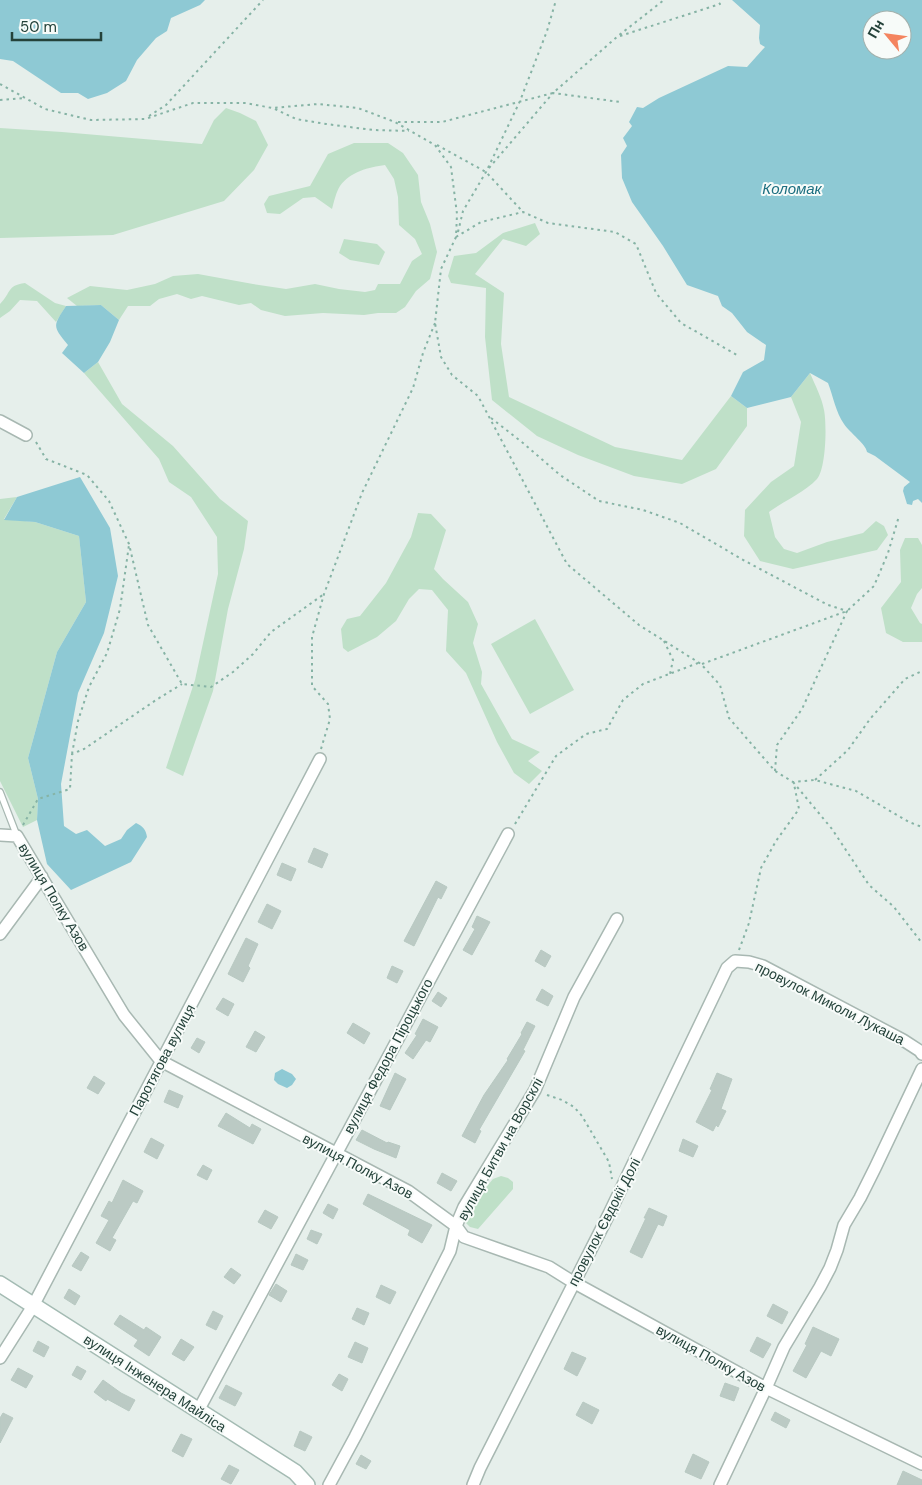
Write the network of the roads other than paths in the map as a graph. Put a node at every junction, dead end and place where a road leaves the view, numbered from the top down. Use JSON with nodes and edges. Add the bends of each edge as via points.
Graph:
{"nodes":[{"id":1,"x":0,"y":421,"type":"edge"},
{"id":2,"x":26,"y":435,"type":"road end"},
{"id":3,"x":320,"y":759,"type":"road end"},
{"id":4,"x":0,"y":792,"type":"edge"},
{"id":5,"x":508,"y":834,"type":"road end"},
{"id":6,"x":0,"y":835,"type":"edge"},
{"id":7,"x":17,"y":836,"type":"junction"},
{"id":8,"x":42,"y":877,"type":"junction"},
{"id":9,"x":617,"y":919,"type":"dead end"},
{"id":10,"x":0,"y":934,"type":"edge"},
{"id":11,"x":735,"y":961,"type":"joint"},
{"id":12,"x":922,"y":1054,"type":"edge"},
{"id":13,"x":161,"y":1062,"type":"junction"},
{"id":14,"x":922,"y":1068,"type":"edge"},
{"id":15,"x":335,"y":1153,"type":"junction"},
{"id":16,"x":456,"y":1226,"type":"junction"},
{"id":17,"x":574,"y":1282,"type":"junction"},
{"id":18,"x":0,"y":1284,"type":"edge"},
{"id":19,"x":33,"y":1306,"type":"junction"},
{"id":20,"x":0,"y":1358,"type":"edge"},
{"id":21,"x":766,"y":1388,"type":"junction"},
{"id":22,"x":198,"y":1411,"type":"junction"},
{"id":23,"x":922,"y":1464,"type":"edge"},
{"id":24,"x":307,"y":1485,"type":"edge"},
{"id":25,"x":329,"y":1485,"type":"edge"},
{"id":26,"x":473,"y":1485,"type":"edge"},
{"id":27,"x":720,"y":1485,"type":"edge"}],
"edges":[{"from":1,"to":2,"type":"street"},
{"from":3,"to":13,"type":"street","name":"Паротягова вулиця"},
{"from":4,"to":7,"type":"lane"},
{"from":5,"to":15,"type":"street","name":"вулиця Федора Піроцького"},
{"from":6,"to":7,"type":"street"},
{"from":7,"to":8,"type":"street","name":"вулиця Полку Азов"},
{"from":8,"to":10,"type":"street"},
{"from":8,"to":13,"type":"street","name":"вулиця Полку Азов","via":[[124,1015]]},
{"from":9,"to":16,"type":"street","name":"вулиця Битви на Ворсклі","via":[[574,997],[535,1090],[464,1207]]},
{"from":11,"to":12,"type":"street","name":"провулок Миколи Лукаша","via":[[763,966],[903,1040]]},
{"from":11,"to":17,"type":"street","name":"провулок Євдокії Долі","via":[[727,968]]},
{"from":13,"to":15,"type":"street","name":"вулиця Полку Азов"},
{"from":13,"to":19,"type":"street","name":"Паротягова вулиця"},
{"from":14,"to":21,"type":"street","via":[[844,1225],[830,1268],[784,1347]]},
{"from":15,"to":16,"type":"street","name":"вулиця Полку Азов","via":[[408,1191]]},
{"from":15,"to":22,"type":"street","name":"вулиця Федора Піроцького"},
{"from":16,"to":17,"type":"street","name":"вулиця Полку Азов","via":[[464,1237],[549,1267]]},
{"from":16,"to":25,"type":"street","name":"вулиця Битви на Ворсклі","via":[[450,1251]]},
{"from":17,"to":21,"type":"street","name":"вулиця Полку Азов"},
{"from":17,"to":26,"type":"street","name":"провулок Євдокії Долі"},
{"from":18,"to":19,"type":"street","name":"вулиця Інженера Майліса"},
{"from":19,"to":20,"type":"street","name":"Паротягова вулиця"},
{"from":19,"to":22,"type":"street","name":"вулиця Інженера Майліса"},
{"from":21,"to":23,"type":"street","name":"вулиця Полку Азов"},
{"from":21,"to":27,"type":"street"},
{"from":22,"to":24,"type":"street","name":"вулиця Інженера Майліса","via":[[295,1472]]}]}
